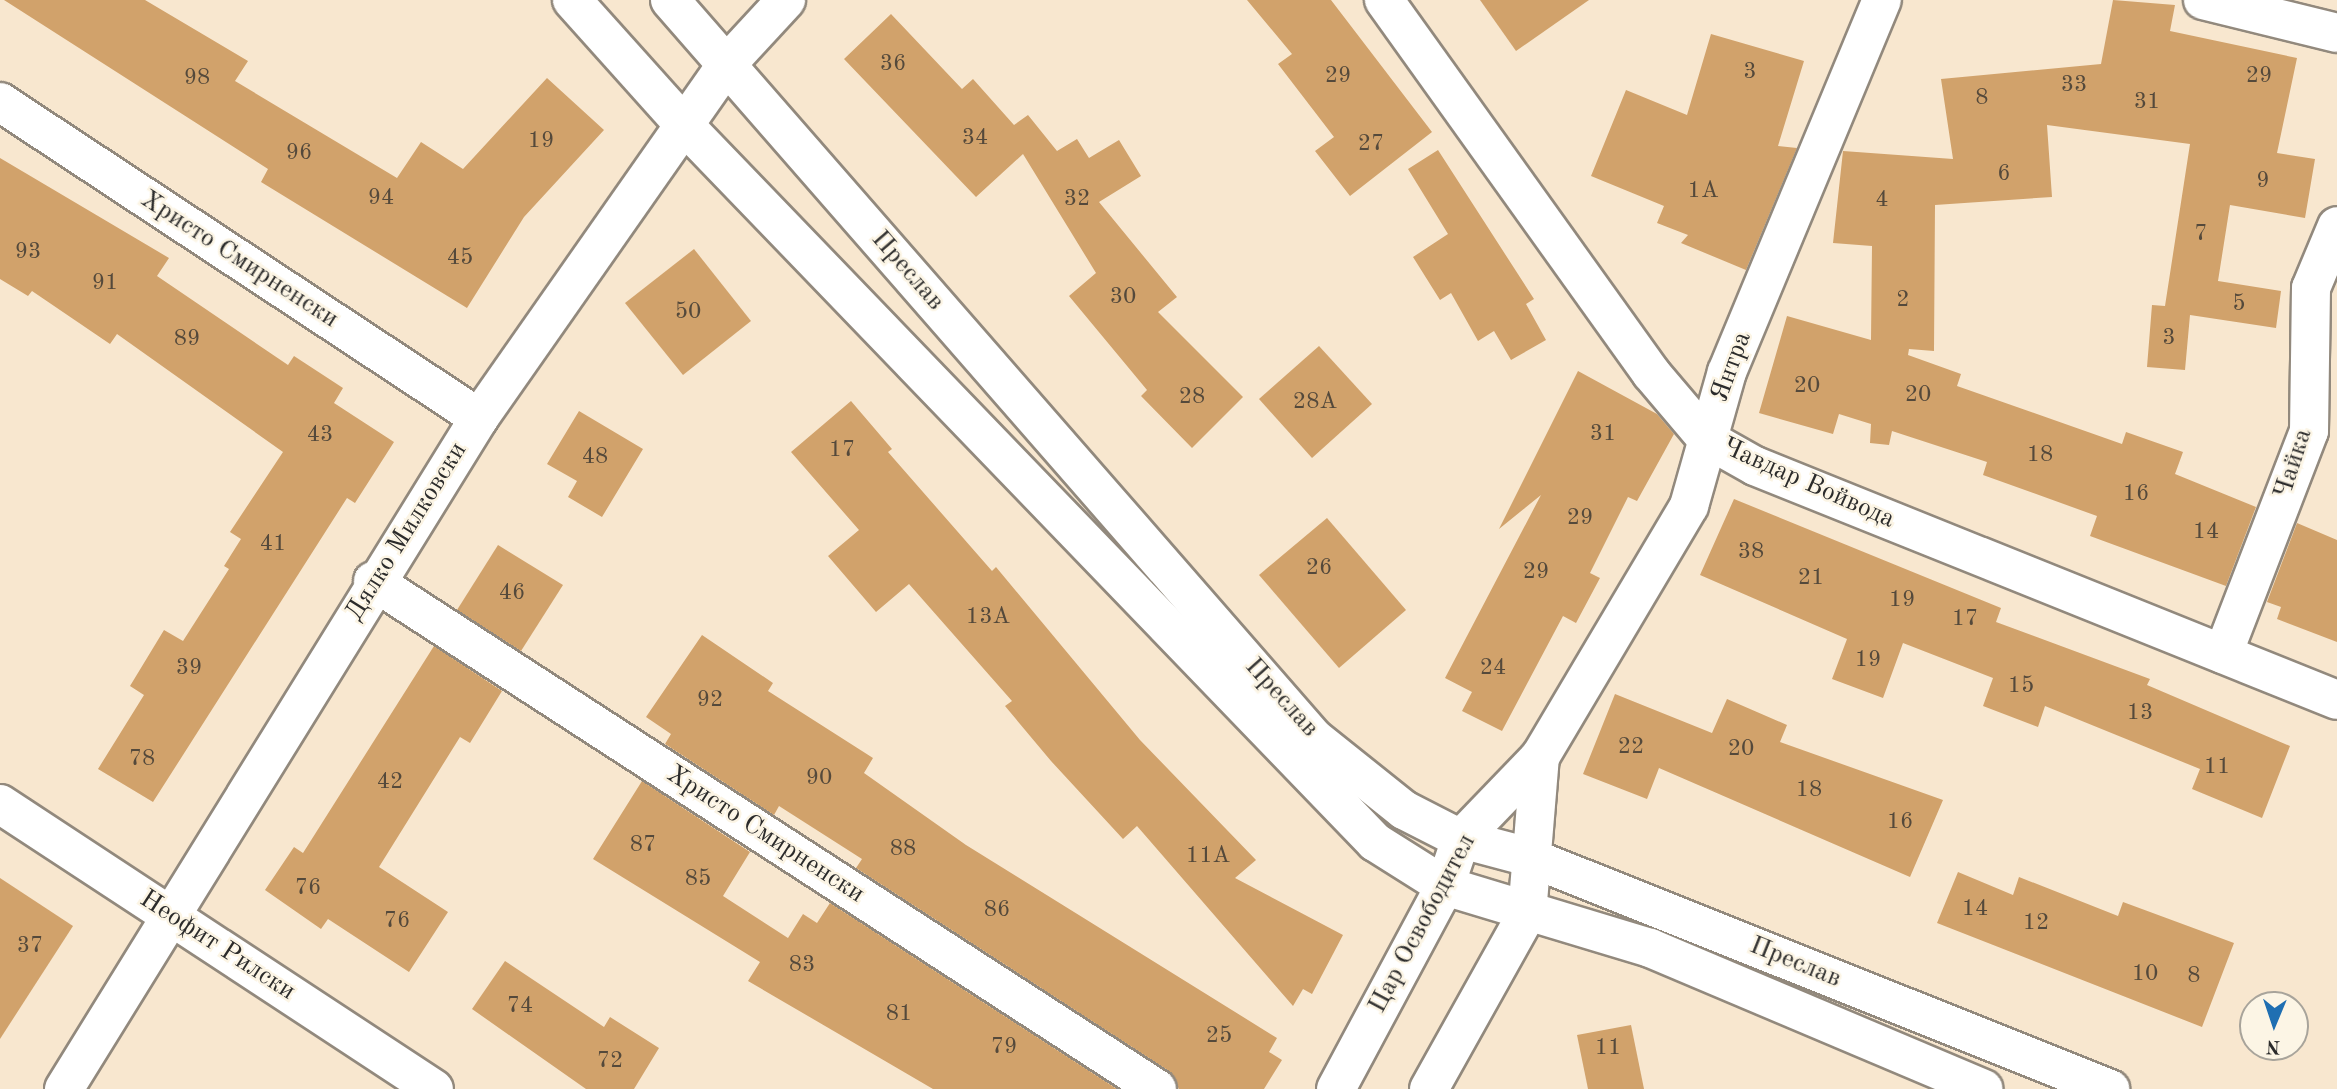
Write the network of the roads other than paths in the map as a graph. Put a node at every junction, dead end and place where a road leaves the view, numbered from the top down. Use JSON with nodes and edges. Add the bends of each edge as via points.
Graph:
{"nodes":[{"id":1,"x":572,"y":0,"type":"edge"},
{"id":2,"x":670,"y":0,"type":"edge"},
{"id":3,"x":786,"y":0,"type":"edge"},
{"id":4,"x":1384,"y":0,"type":"edge"},
{"id":5,"x":1882,"y":0,"type":"edge"},
{"id":6,"x":2203,"y":0,"type":"edge"},
{"id":7,"x":2337,"y":33,"type":"edge"},
{"id":8,"x":727,"y":64,"type":"junction"},
{"id":9,"x":0,"y":102,"type":"edge"},
{"id":10,"x":684,"y":125,"type":"junction"},
{"id":11,"x":2337,"y":226,"type":"edge"},
{"id":12,"x":479,"y":418,"type":"junction"},
{"id":13,"x":1707,"y":439,"type":"junction"},
{"id":14,"x":373,"y":581,"type":"junction"},
{"id":15,"x":2223,"y":654,"type":"junction"},
{"id":16,"x":2337,"y":700,"type":"edge"},
{"id":17,"x":1540,"y":757,"type":"junction"},
{"id":18,"x":0,"y":804,"type":"edge"},
{"id":19,"x":1461,"y":839,"type":"junction"},
{"id":20,"x":1529,"y":857,"type":"junction"},
{"id":21,"x":1445,"y":886,"type":"junction"},
{"id":22,"x":1527,"y":914,"type":"junction"},
{"id":23,"x":174,"y":917,"type":"junction"},
{"id":24,"x":64,"y":1089,"type":"edge"},
{"id":25,"x":434,"y":1089,"type":"edge"},
{"id":26,"x":1157,"y":1089,"type":"edge"},
{"id":27,"x":1336,"y":1089,"type":"edge"},
{"id":28,"x":1429,"y":1089,"type":"edge"},
{"id":29,"x":1983,"y":1089,"type":"edge"},
{"id":30,"x":2110,"y":1089,"type":"edge"}],
"edges":[{"from":1,"to":10,"type":"street","name":"Преслав"},
{"from":2,"to":8,"type":"street","name":"Преслав"},
{"from":3,"to":8,"type":"street","name":"Дялко Милковски"},
{"from":4,"to":13,"type":"street","name":"Чавдар Войвода","via":[[1651,373]]},
{"from":5,"to":13,"type":"street","name":"Янтра","via":[[1727,372]]},
{"from":6,"to":7,"type":"street"},
{"from":8,"to":10,"type":"street","name":"Дялко Милковски"},
{"from":8,"to":19,"type":"street","name":"Преслав","via":[[1314,738],[1404,810]]},
{"from":9,"to":12,"type":"street","name":"Христо Смирненски"},
{"from":10,"to":12,"type":"street","name":"Дялко Милковски"},
{"from":10,"to":21,"type":"street","name":"Преслав","via":[[1375,842]]},
{"from":11,"to":15,"type":"street","name":"Чайка","via":[[2311,288],[2309,431]]},
{"from":12,"to":14,"type":"street","name":"Дялко Милковски"},
{"from":13,"to":15,"type":"street","name":"Чавдар Войвода","via":[[1755,466]]},
{"from":13,"to":17,"type":"street","name":"Янтра","via":[[1689,506]]},
{"from":14,"to":23,"type":"street","name":"Дялко Милковски"},
{"from":14,"to":26,"type":"street","name":"Христо Смирненски"},
{"from":15,"to":16,"type":"street","name":"Чавдар Войвода"},
{"from":17,"to":19,"type":"street","name":"Цар Освободител"},
{"from":17,"to":20,"type":"street"},
{"from":18,"to":23,"type":"street","name":"Неофит Рилски"},
{"from":19,"to":20,"type":"street","name":"Преслав"},
{"from":19,"to":21,"type":"street","name":"Цар Освободител"},
{"from":20,"to":22,"type":"street"},
{"from":20,"to":30,"type":"street","name":"Преслав"},
{"from":21,"to":22,"type":"street","name":"Преслав"},
{"from":21,"to":27,"type":"street","name":"Цар Освободител"},
{"from":22,"to":28,"type":"street"},
{"from":22,"to":29,"type":"street","name":"Преслав","via":[[1650,948]]},
{"from":23,"to":24,"type":"street","name":"Дялко Милковски"},
{"from":23,"to":25,"type":"street","name":"Неофит Рилски"}]}
